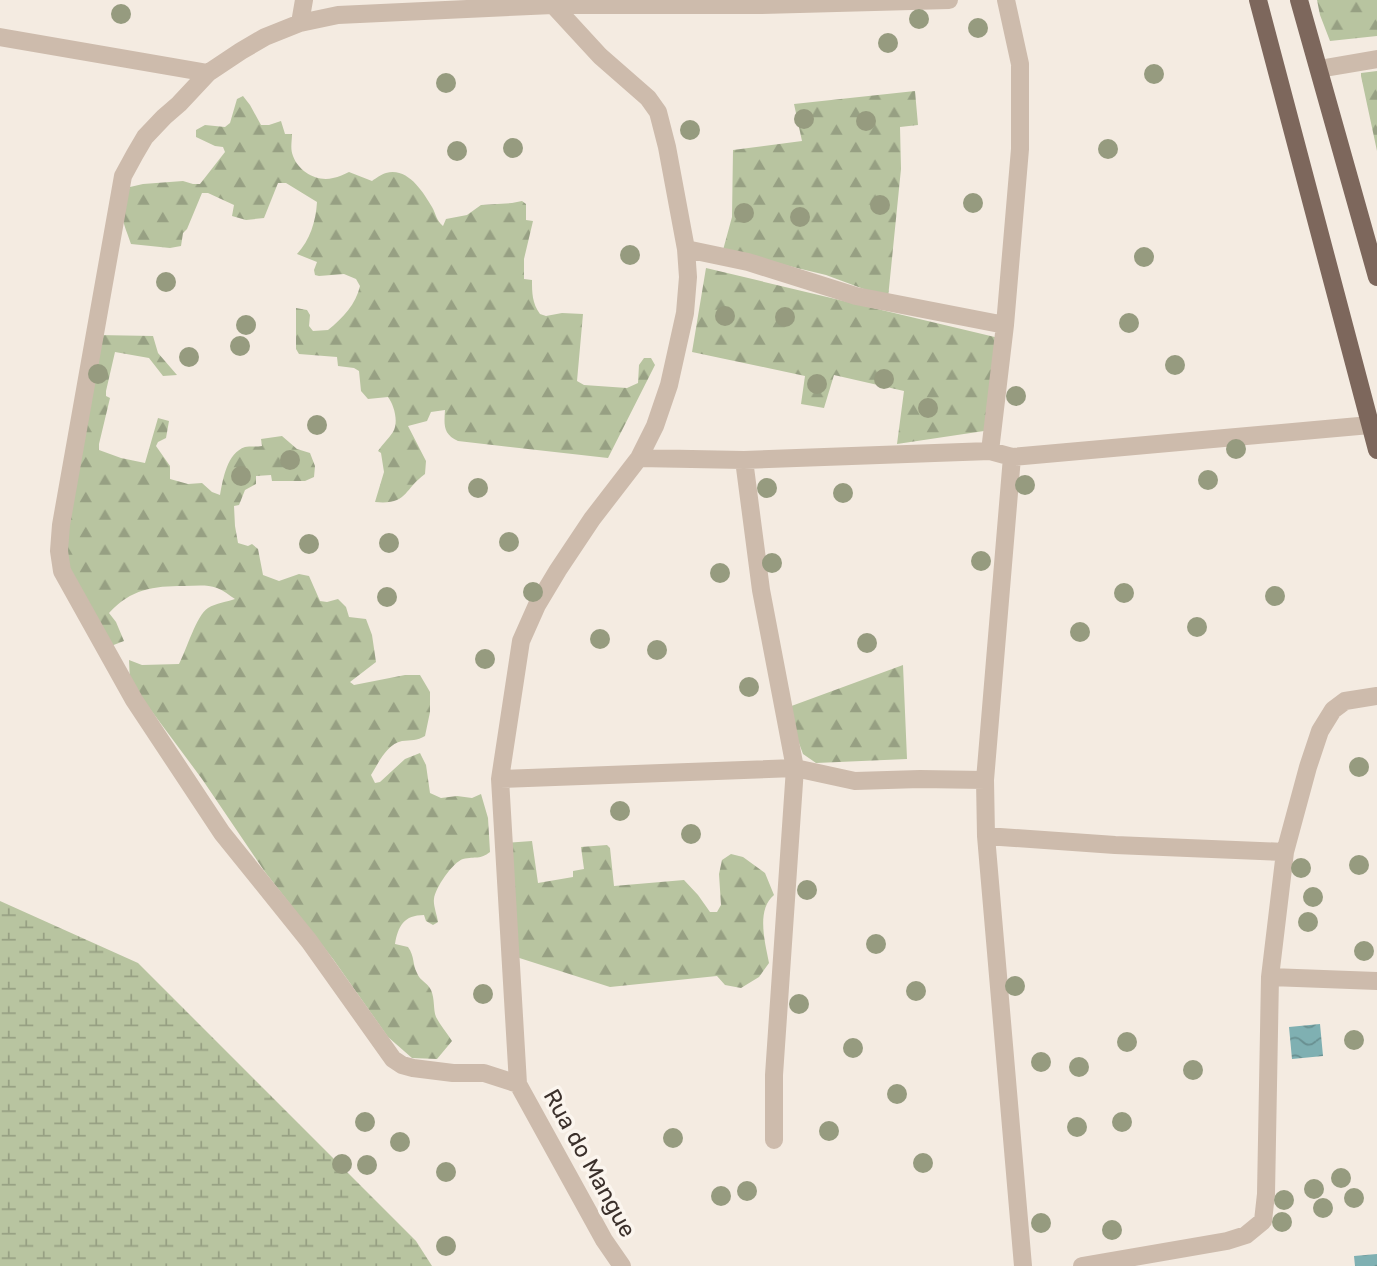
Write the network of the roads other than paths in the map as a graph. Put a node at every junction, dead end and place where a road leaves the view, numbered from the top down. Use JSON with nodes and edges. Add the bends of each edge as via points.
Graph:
{"nodes":[{"id":1,"x":304,"y":0,"type":"edge"},
{"id":2,"x":949,"y":0,"type":"edge"},
{"id":3,"x":1006,"y":0,"type":"edge"},
{"id":4,"x":1258,"y":0,"type":"edge"},
{"id":5,"x":1299,"y":0,"type":"edge"},
{"id":6,"x":553,"y":5,"type":"junction"},
{"id":7,"x":300,"y":23,"type":"junction"},
{"id":8,"x":0,"y":37,"type":"edge"},
{"id":9,"x":1377,"y":59,"type":"edge"},
{"id":10,"x":1319,"y":69,"type":"junction"},
{"id":11,"x":208,"y":73,"type":"junction"},
{"id":12,"x":686,"y":249,"type":"junction"},
{"id":13,"x":1377,"y":277,"type":"edge"},
{"id":14,"x":1005,"y":325,"type":"junction"},
{"id":15,"x":1370,"y":425,"type":"junction"},
{"id":16,"x":1377,"y":450,"type":"edge"},
{"id":17,"x":990,"y":451,"type":"junction"},
{"id":18,"x":1012,"y":457,"type":"junction"},
{"id":19,"x":639,"y":458,"type":"junction"},
{"id":20,"x":744,"y":460,"type":"junction"},
{"id":21,"x":1377,"y":696,"type":"edge"},
{"id":22,"x":795,"y":768,"type":"junction"},
{"id":23,"x":500,"y":779,"type":"junction"},
{"id":24,"x":985,"y":780,"type":"junction"},
{"id":25,"x":986,"y":836,"type":"junction"},
{"id":26,"x":1286,"y":852,"type":"junction"},
{"id":27,"x":1269,"y":977,"type":"junction"},
{"id":28,"x":1377,"y":981,"type":"edge"},
{"id":29,"x":517,"y":1084,"type":"junction"},
{"id":30,"x":774,"y":1140,"type":"dead end"},
{"id":31,"x":622,"y":1266,"type":"edge"},
{"id":32,"x":1023,"y":1266,"type":"edge"},
{"id":33,"x":1082,"y":1266,"type":"edge"}],
"edges":[{"from":1,"to":7,"type":"street"},
{"from":2,"to":6,"type":"street"},
{"from":3,"to":14,"type":"street","via":[[1020,64],[1020,149]]},
{"from":4,"to":15,"type":"main road"},
{"from":5,"to":10,"type":"main road"},
{"from":6,"to":7,"type":"street","via":[[338,15]]},
{"from":6,"to":12,"type":"street","via":[[658,112]]},
{"from":7,"to":11,"type":"street","via":[[265,37]]},
{"from":8,"to":11,"type":"street"},
{"from":9,"to":10,"type":"street"},
{"from":10,"to":13,"type":"main road"},
{"from":11,"to":29,"type":"street","via":[[145,137],[123,176],[61,525],[62,571],[134,700],[222,833],[309,942],[393,1059],[413,1068],[484,1073]]},
{"from":12,"to":14,"type":"street","via":[[748,262],[856,296]]},
{"from":12,"to":19,"type":"street","via":[[685,313],[669,385]]},
{"from":14,"to":17,"type":"street"},
{"from":15,"to":16,"type":"main road"},
{"from":15,"to":18,"type":"street"},
{"from":17,"to":18,"type":"street"},
{"from":17,"to":20,"type":"street"},
{"from":18,"to":24,"type":"street"},
{"from":19,"to":20,"type":"street"},
{"from":19,"to":23,"type":"street","via":[[558,570],[521,641]]},
{"from":20,"to":22,"type":"street","via":[[761,590]]},
{"from":21,"to":26,"type":"street","via":[[1345,701],[1320,731]]},
{"from":22,"to":23,"type":"street"},
{"from":22,"to":24,"type":"street","via":[[855,781]]},
{"from":22,"to":30,"type":"street","via":[[774,1075]]},
{"from":23,"to":29,"type":"street"},
{"from":24,"to":25,"type":"street"},
{"from":25,"to":26,"type":"street"},
{"from":25,"to":32,"type":"street"},
{"from":26,"to":27,"type":"street"},
{"from":27,"to":28,"type":"street"},
{"from":27,"to":33,"type":"street","via":[[1263,1221],[1246,1235],[1227,1241]]},
{"from":29,"to":31,"type":"street","name":"Rua do Mangue"}]}
